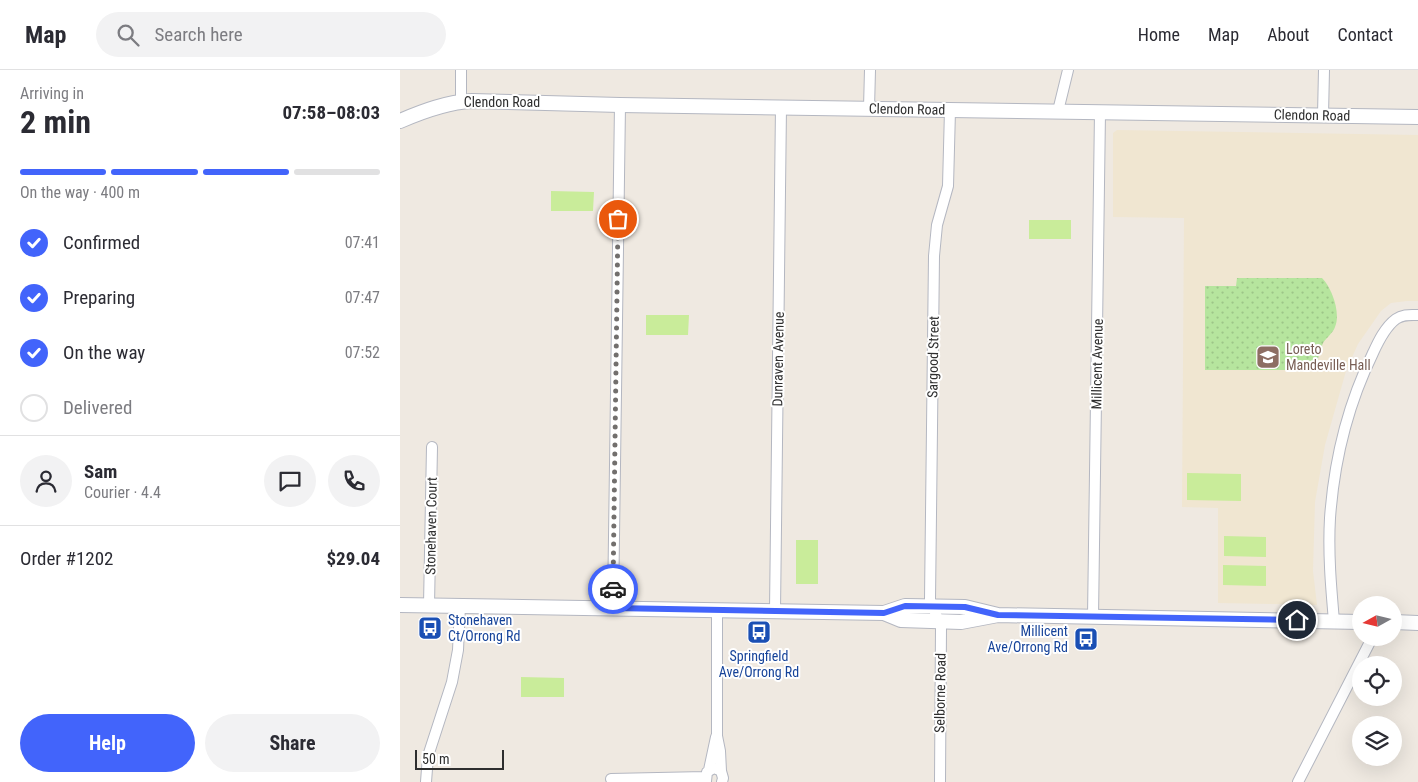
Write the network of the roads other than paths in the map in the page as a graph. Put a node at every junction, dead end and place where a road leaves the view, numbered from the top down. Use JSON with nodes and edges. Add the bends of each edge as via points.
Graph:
{"nodes":[{"id":1,"x":461,"y":70,"type":"edge"},
{"id":2,"x":870,"y":70,"type":"edge"},
{"id":3,"x":1068,"y":70,"type":"edge"},
{"id":4,"x":1324,"y":70,"type":"edge"},
{"id":5,"x":461,"y":101,"type":"junction"},
{"id":6,"x":620,"y":105,"type":"junction"},
{"id":7,"x":781,"y":107,"type":"junction"},
{"id":8,"x":869,"y":108,"type":"junction"},
{"id":9,"x":950,"y":110,"type":"junction"},
{"id":10,"x":1058,"y":111,"type":"junction"},
{"id":11,"x":1100,"y":112,"type":"junction"},
{"id":12,"x":1323,"y":115,"type":"junction"},
{"id":13,"x":1418,"y":117,"type":"edge"},
{"id":14,"x":400,"y":121,"type":"edge"},
{"id":15,"x":1418,"y":315,"type":"edge"},
{"id":16,"x":432,"y":447,"type":"dead end"},
{"id":17,"x":400,"y":605,"type":"edge"},
{"id":18,"x":429,"y":605,"type":"junction"},
{"id":19,"x":460,"y":606,"type":"junction"},
{"id":20,"x":932,"y":606,"type":"junction"},
{"id":21,"x":613,"y":608,"type":"junction"},
{"id":22,"x":717,"y":610,"type":"junction"},
{"id":23,"x":775,"y":611,"type":"junction"},
{"id":24,"x":884,"y":613,"type":"junction"},
{"id":25,"x":998,"y":615,"type":"junction"},
{"id":26,"x":1093,"y":616,"type":"junction"},
{"id":27,"x":939,"y":621,"type":"junction"},
{"id":28,"x":1334,"y":621,"type":"junction"},
{"id":29,"x":1352,"y":622,"type":"edge"},
{"id":30,"x":1402,"y":622,"type":"edge"},
{"id":31,"x":1418,"y":622,"type":"edge"},
{"id":32,"x":1368,"y":646,"type":"edge"},
{"id":33,"x":717,"y":736,"type":"junction"},
{"id":34,"x":707,"y":776,"type":"edge"},
{"id":35,"x":611,"y":779,"type":"dead end"},
{"id":36,"x":722,"y":779,"type":"edge"},
{"id":37,"x":426,"y":782,"type":"edge"},
{"id":38,"x":940,"y":782,"type":"edge"},
{"id":39,"x":1298,"y":782,"type":"edge"}],
"edges":[{"from":1,"to":5,"type":"street"},
{"from":2,"to":8,"type":"street"},
{"from":3,"to":10,"type":"street"},
{"from":4,"to":12,"type":"street"},
{"from":5,"to":6,"type":"main road","name":"Clendon Road"},
{"from":5,"to":14,"type":"main road","name":"Clendon Road"},
{"from":6,"to":7,"type":"main road","name":"Clendon Road"},
{"from":6,"to":21,"type":"street"},
{"from":7,"to":8,"type":"main road","name":"Clendon Road"},
{"from":7,"to":23,"type":"street","name":"Dunraven Avenue"},
{"from":8,"to":9,"type":"main road","name":"Clendon Road"},
{"from":9,"to":10,"type":"main road","name":"Clendon Road"},
{"from":9,"to":20,"type":"street","name":"Sargood Street","via":[[948,186],[937,225],[934,256]]},
{"from":10,"to":11,"type":"main road","name":"Clendon Road"},
{"from":11,"to":12,"type":"main road","name":"Clendon Road"},
{"from":11,"to":26,"type":"street","name":"Millicent Avenue"},
{"from":12,"to":13,"type":"main road","name":"Clendon Road"},
{"from":15,"to":28,"type":"street","via":[[1402,316],[1390,324],[1370,359],[1351,411],[1337,465],[1330,518]]},
{"from":16,"to":18,"type":"street","name":"Stonehaven Court"},
{"from":17,"to":18,"type":"main road"},
{"from":18,"to":19,"type":"main road"},
{"from":19,"to":21,"type":"main road"},
{"from":19,"to":37,"type":"street","via":[[458,650],[452,682],[428,756]]},
{"from":20,"to":24,"type":"main road","via":[[905,606]]},
{"from":20,"to":25,"type":"main road","via":[[965,607]]},
{"from":20,"to":27,"type":"street","name":"Selborne Road"},
{"from":21,"to":22,"type":"main road"},
{"from":22,"to":23,"type":"main road"},
{"from":22,"to":33,"type":"street"},
{"from":23,"to":24,"type":"main road"},
{"from":24,"to":27,"type":"main road","via":[[901,620]]},
{"from":25,"to":26,"type":"main road"},
{"from":25,"to":27,"type":"main road","via":[[961,622]]},
{"from":26,"to":28,"type":"main road"},
{"from":27,"to":38,"type":"street","name":"Selborne Road"},
{"from":28,"to":29,"type":"main road"},
{"from":30,"to":31,"type":"main road"},
{"from":32,"to":39,"type":"street"},
{"from":33,"to":34,"type":"street"},
{"from":33,"to":36,"type":"street"},
{"from":34,"to":35,"type":"street"},
{"from":34,"to":36,"type":"street","via":[[717,768]]}]}
